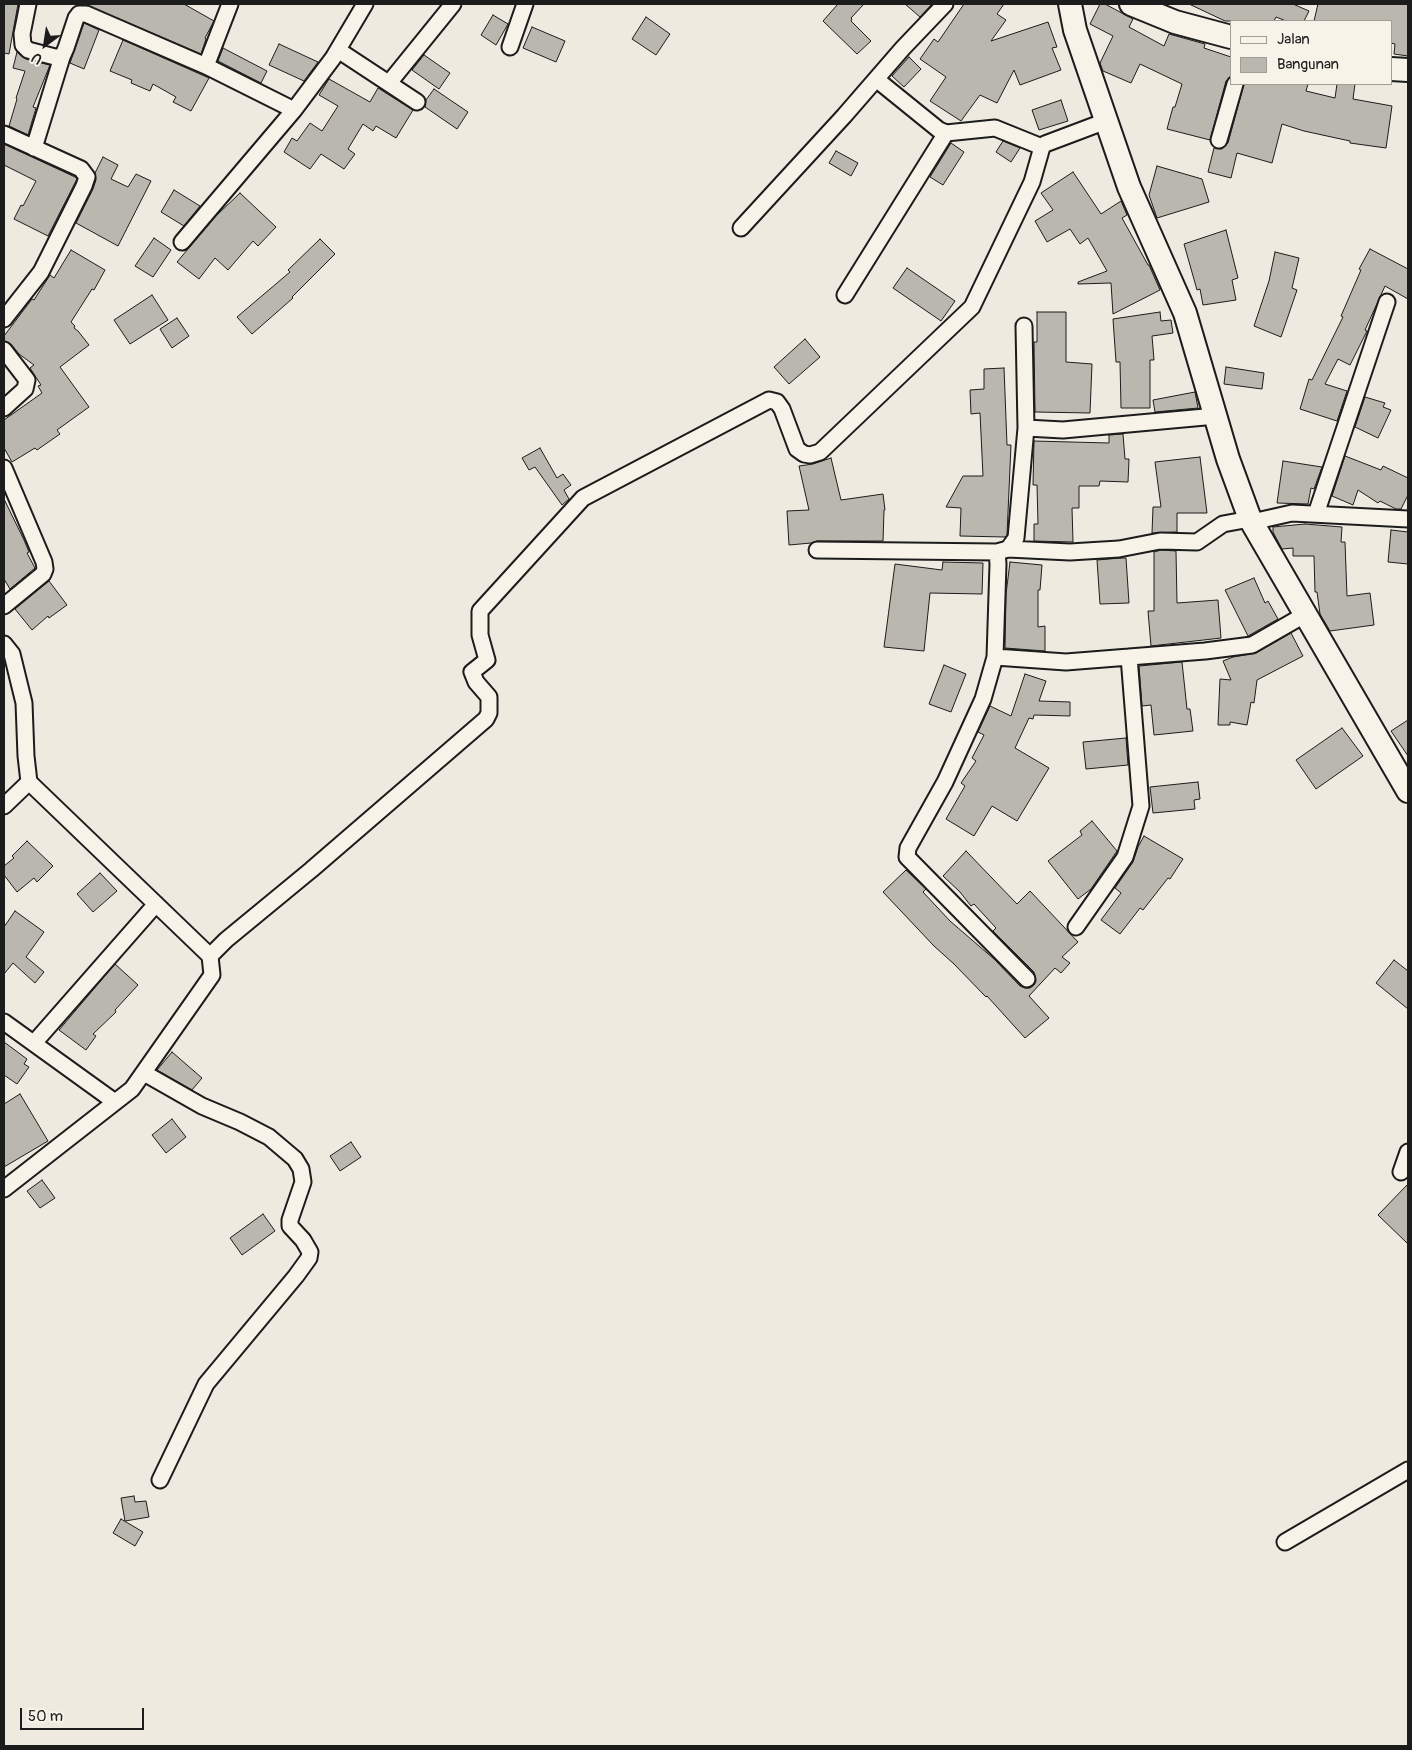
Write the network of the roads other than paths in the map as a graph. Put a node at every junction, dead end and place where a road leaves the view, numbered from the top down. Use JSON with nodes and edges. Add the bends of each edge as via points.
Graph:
{"nodes":[{"id":1,"x":28,"y":4,"type":"edge"},
{"id":2,"x":230,"y":4,"type":"edge"},
{"id":3,"x":365,"y":4,"type":"edge"},
{"id":4,"x":452,"y":4,"type":"edge"},
{"id":5,"x":525,"y":4,"type":"edge"},
{"id":6,"x":946,"y":4,"type":"edge"},
{"id":7,"x":1070,"y":4,"type":"edge"},
{"id":8,"x":1131,"y":4,"type":"edge"},
{"id":9,"x":1230,"y":37,"type":"edge"},
{"id":10,"x":510,"y":47,"type":"dead end"},
{"id":11,"x":338,"y":50,"type":"junction"},
{"id":12,"x":62,"y":57,"type":"junction"},
{"id":13,"x":206,"y":66,"type":"junction"},
{"id":14,"x":1392,"y":68,"type":"edge"},
{"id":15,"x":1408,"y":70,"type":"edge"},
{"id":16,"x":876,"y":79,"type":"junction"},
{"id":17,"x":389,"y":83,"type":"junction"},
{"id":18,"x":1235,"y":85,"type":"edge"},
{"id":19,"x":417,"y":102,"type":"dead end"},
{"id":20,"x":294,"y":110,"type":"junction"},
{"id":21,"x":1106,"y":121,"type":"junction"},
{"id":22,"x":946,"y":133,"type":"junction"},
{"id":23,"x":4,"y":134,"type":"edge"},
{"id":24,"x":1219,"y":140,"type":"dead end"},
{"id":25,"x":34,"y":148,"type":"junction"},
{"id":26,"x":1042,"y":148,"type":"junction"},
{"id":27,"x":741,"y":228,"type":"dead end"},
{"id":28,"x":182,"y":242,"type":"dead end"},
{"id":29,"x":845,"y":295,"type":"dead end"},
{"id":30,"x":1386,"y":302,"type":"dead end"},
{"id":31,"x":4,"y":319,"type":"edge"},
{"id":32,"x":1024,"y":326,"type":"dead end"},
{"id":33,"x":4,"y":351,"type":"edge"},
{"id":34,"x":4,"y":408,"type":"edge"},
{"id":35,"x":1216,"y":416,"type":"junction"},
{"id":36,"x":1026,"y":428,"type":"junction"},
{"id":37,"x":4,"y":468,"type":"edge"},
{"id":38,"x":1316,"y":514,"type":"junction"},
{"id":39,"x":1408,"y":519,"type":"edge"},
{"id":40,"x":1251,"y":521,"type":"junction"},
{"id":41,"x":816,"y":550,"type":"dead end"},
{"id":42,"x":1002,"y":550,"type":"junction"},
{"id":43,"x":4,"y":606,"type":"edge"},
{"id":44,"x":1306,"y":614,"type":"junction"},
{"id":45,"x":4,"y":644,"type":"edge"},
{"id":46,"x":995,"y":657,"type":"junction"},
{"id":47,"x":1129,"y":657,"type":"junction"},
{"id":48,"x":30,"y":782,"type":"junction"},
{"id":49,"x":1408,"y":791,"type":"edge"},
{"id":50,"x":4,"y":806,"type":"edge"},
{"id":51,"x":156,"y":904,"type":"junction"},
{"id":52,"x":1076,"y":927,"type":"dead end"},
{"id":53,"x":210,"y":956,"type":"junction"},
{"id":54,"x":1027,"y":979,"type":"dead end"},
{"id":55,"x":4,"y":1022,"type":"edge"},
{"id":56,"x":34,"y":1043,"type":"junction"},
{"id":57,"x":144,"y":1073,"type":"junction"},
{"id":58,"x":115,"y":1102,"type":"junction"},
{"id":59,"x":1408,"y":1152,"type":"edge"},
{"id":60,"x":1401,"y":1172,"type":"dead end"},
{"id":61,"x":4,"y":1189,"type":"edge"},
{"id":62,"x":1408,"y":1470,"type":"edge"},
{"id":63,"x":160,"y":1480,"type":"dead end"},
{"id":64,"x":1284,"y":1542,"type":"dead end"}],
"edges":[{"from":1,"to":12,"type":"street","via":[[23,45],[28,50]]},
{"from":2,"to":13,"type":"street"},
{"from":3,"to":11,"type":"street"},
{"from":4,"to":17,"type":"street"},
{"from":5,"to":10,"type":"street"},
{"from":6,"to":16,"type":"street"},
{"from":7,"to":21,"type":"street","via":[[1075,30]]},
{"from":8,"to":9,"type":"street","via":[[1176,22]]},
{"from":11,"to":17,"type":"street"},
{"from":11,"to":20,"type":"street"},
{"from":12,"to":13,"type":"street","via":[[76,18],[79,14],[86,14]]},
{"from":12,"to":25,"type":"street"},
{"from":13,"to":20,"type":"street"},
{"from":14,"to":15,"type":"street"},
{"from":16,"to":22,"type":"street"},
{"from":16,"to":27,"type":"street"},
{"from":17,"to":19,"type":"street"},
{"from":18,"to":24,"type":"street"},
{"from":20,"to":28,"type":"street"},
{"from":21,"to":26,"type":"street","via":[[1045,144]]},
{"from":21,"to":35,"type":"street","via":[[1129,188],[1185,313]]},
{"from":22,"to":26,"type":"street","via":[[995,128]]},
{"from":22,"to":29,"type":"street"},
{"from":23,"to":25,"type":"street"},
{"from":25,"to":31,"type":"street","via":[[81,169],[86,174],[86,181],[41,272]]},
{"from":26,"to":53,"type":"street","via":[[1032,182],[972,307],[820,452],[810,455],[797,449],[782,409],[777,402],[769,400],[583,498],[480,611],[480,635],[487,660],[472,672],[476,682],[490,697],[490,713],[486,719]]},
{"from":30,"to":38,"type":"street"},
{"from":32,"to":36,"type":"street"},
{"from":33,"to":34,"type":"street","via":[[28,380],[25,389]]},
{"from":35,"to":36,"type":"street","via":[[1063,430]]},
{"from":35,"to":40,"type":"street"},
{"from":36,"to":42,"type":"street","via":[[1016,538]]},
{"from":37,"to":43,"type":"street","via":[[45,569]]},
{"from":38,"to":39,"type":"street"},
{"from":38,"to":40,"type":"street","via":[[1292,513]]},
{"from":40,"to":42,"type":"street","via":[[1223,524],[1196,542],[1160,541],[1118,549],[1070,552]]},
{"from":40,"to":44,"type":"street"},
{"from":41,"to":42,"type":"street"},
{"from":42,"to":46,"type":"street","via":[[998,564]]},
{"from":44,"to":47,"type":"street","via":[[1252,645]]},
{"from":44,"to":49,"type":"street"},
{"from":45,"to":48,"type":"street","via":[[12,654],[24,704]]},
{"from":46,"to":47,"type":"street","via":[[1066,662]]},
{"from":46,"to":54,"type":"street","via":[[983,699],[945,782],[908,848],[907,857]]},
{"from":47,"to":52,"type":"street","via":[[1140,806],[1125,856]]},
{"from":48,"to":50,"type":"street"},
{"from":48,"to":51,"type":"street"},
{"from":51,"to":53,"type":"street"},
{"from":51,"to":56,"type":"street"},
{"from":53,"to":57,"type":"street","via":[[212,975]]},
{"from":55,"to":56,"type":"street"},
{"from":56,"to":58,"type":"street"},
{"from":57,"to":58,"type":"street","via":[[132,1089]]},
{"from":57,"to":63,"type":"street","via":[[202,1106],[269,1137],[295,1159],[303,1182],[290,1226],[310,1252],[296,1276],[206,1384]]},
{"from":58,"to":61,"type":"street"},
{"from":59,"to":60,"type":"street"},
{"from":62,"to":64,"type":"street"}]}
